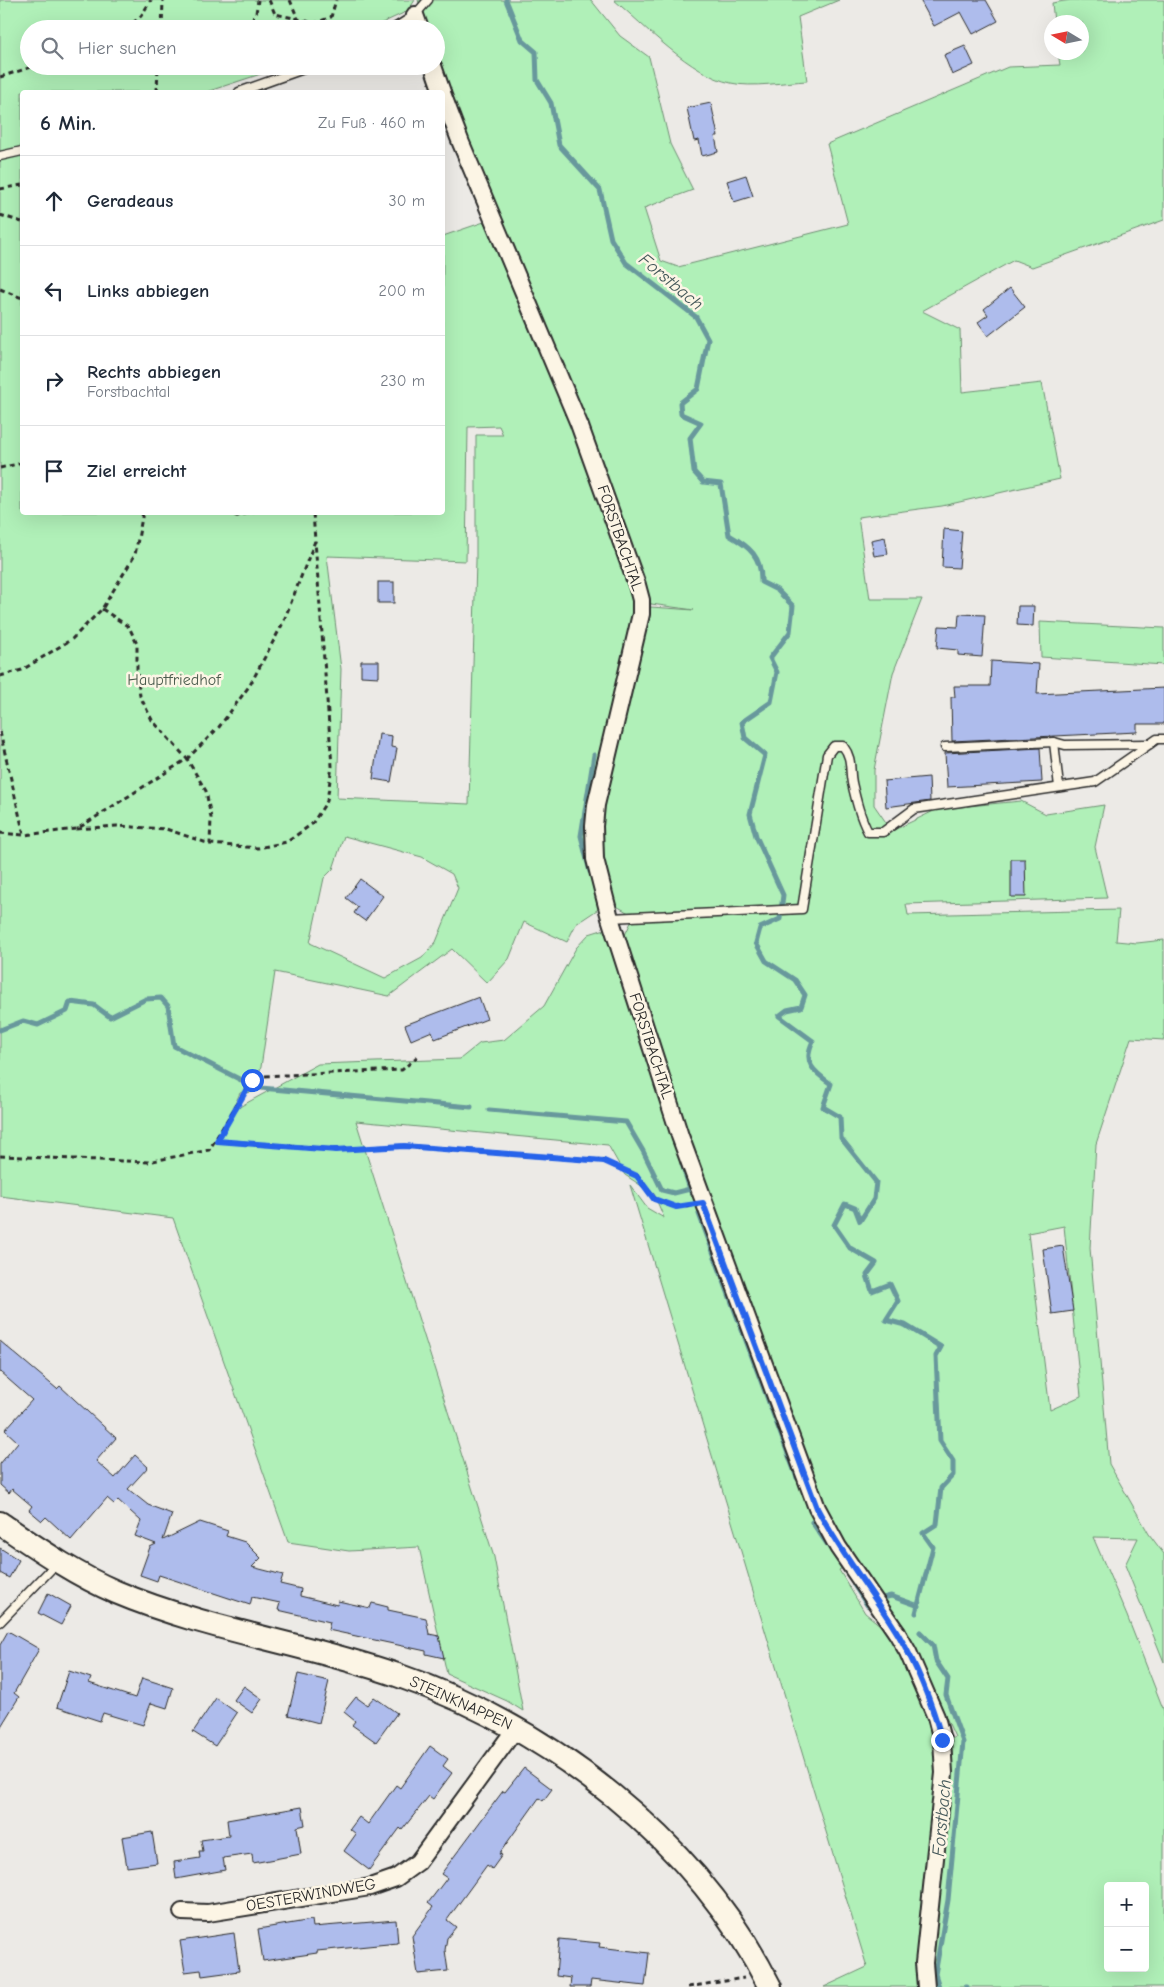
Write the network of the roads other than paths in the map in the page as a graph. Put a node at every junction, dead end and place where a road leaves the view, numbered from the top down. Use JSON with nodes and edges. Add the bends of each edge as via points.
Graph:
{"nodes":[{"id":1,"x":428,"y":0,"type":"edge"},
{"id":2,"x":418,"y":20,"type":"edge"},
{"id":3,"x":286,"y":75,"type":"edge"},
{"id":4,"x":436,"y":75,"type":"edge"},
{"id":5,"x":244,"y":90,"type":"edge"},
{"id":6,"x":441,"y":90,"type":"edge"},
{"id":7,"x":445,"y":101,"type":"edge"},
{"id":8,"x":20,"y":151,"type":"edge"},
{"id":9,"x":0,"y":156,"type":"edge"},
{"id":10,"x":1164,"y":739,"type":"edge"},
{"id":11,"x":1054,"y":742,"type":"junction"},
{"id":12,"x":1150,"y":744,"type":"junction"},
{"id":13,"x":945,"y":747,"type":"dead end"},
{"id":14,"x":1059,"y":787,"type":"junction"},
{"id":15,"x":610,"y":918,"type":"junction"},
{"id":16,"x":0,"y":1523,"type":"edge"},
{"id":17,"x":58,"y":1562,"type":"junction"},
{"id":18,"x":0,"y":1622,"type":"edge"},
{"id":19,"x":516,"y":1728,"type":"junction"},
{"id":20,"x":182,"y":1912,"type":"dead end"},
{"id":21,"x":770,"y":1987,"type":"edge"},
{"id":22,"x":926,"y":1987,"type":"edge"}],
"edges":[{"from":1,"to":2,"type":"lane"},
{"from":3,"to":5,"type":"lane"},
{"from":4,"to":6,"type":"street","name":"FORSTBACHTAL"},
{"from":7,"to":15,"type":"street","name":"FORSTBACHTAL","via":[[579,424],[641,600],[638,635],[603,767],[594,826],[595,859]]},
{"from":8,"to":9,"type":"lane"},
{"from":10,"to":12,"type":"lane"},
{"from":11,"to":12,"type":"lane","via":[[1066,745]]},
{"from":11,"to":13,"type":"lane"},
{"from":11,"to":14,"type":"lane"},
{"from":12,"to":14,"type":"lane","via":[[1094,782]]},
{"from":14,"to":15,"type":"lane","via":[[914,809],[883,832],[868,832],[861,820],[850,755],[844,746],[834,746],[827,755],[802,909]]},
{"from":15,"to":22,"type":"street","name":"FORSTBACHTAL","via":[[703,1203],[817,1508],[838,1547],[908,1652],[936,1717],[942,1740],[944,1773],[924,1963]]},
{"from":16,"to":17,"type":"street","name":"STEINKNAPPEN"},
{"from":17,"to":18,"type":"lane"},
{"from":17,"to":19,"type":"street","name":"STEINKNAPPEN","via":[[116,1592],[188,1618],[397,1675]]},
{"from":19,"to":20,"type":"street","name":"OESTERWINDWEG","via":[[418,1862],[396,1878],[370,1887],[217,1912]]},
{"from":19,"to":21,"type":"street","name":"STEINKNAPPEN","via":[[560,1755],[640,1819],[684,1864],[726,1916]]}]}
